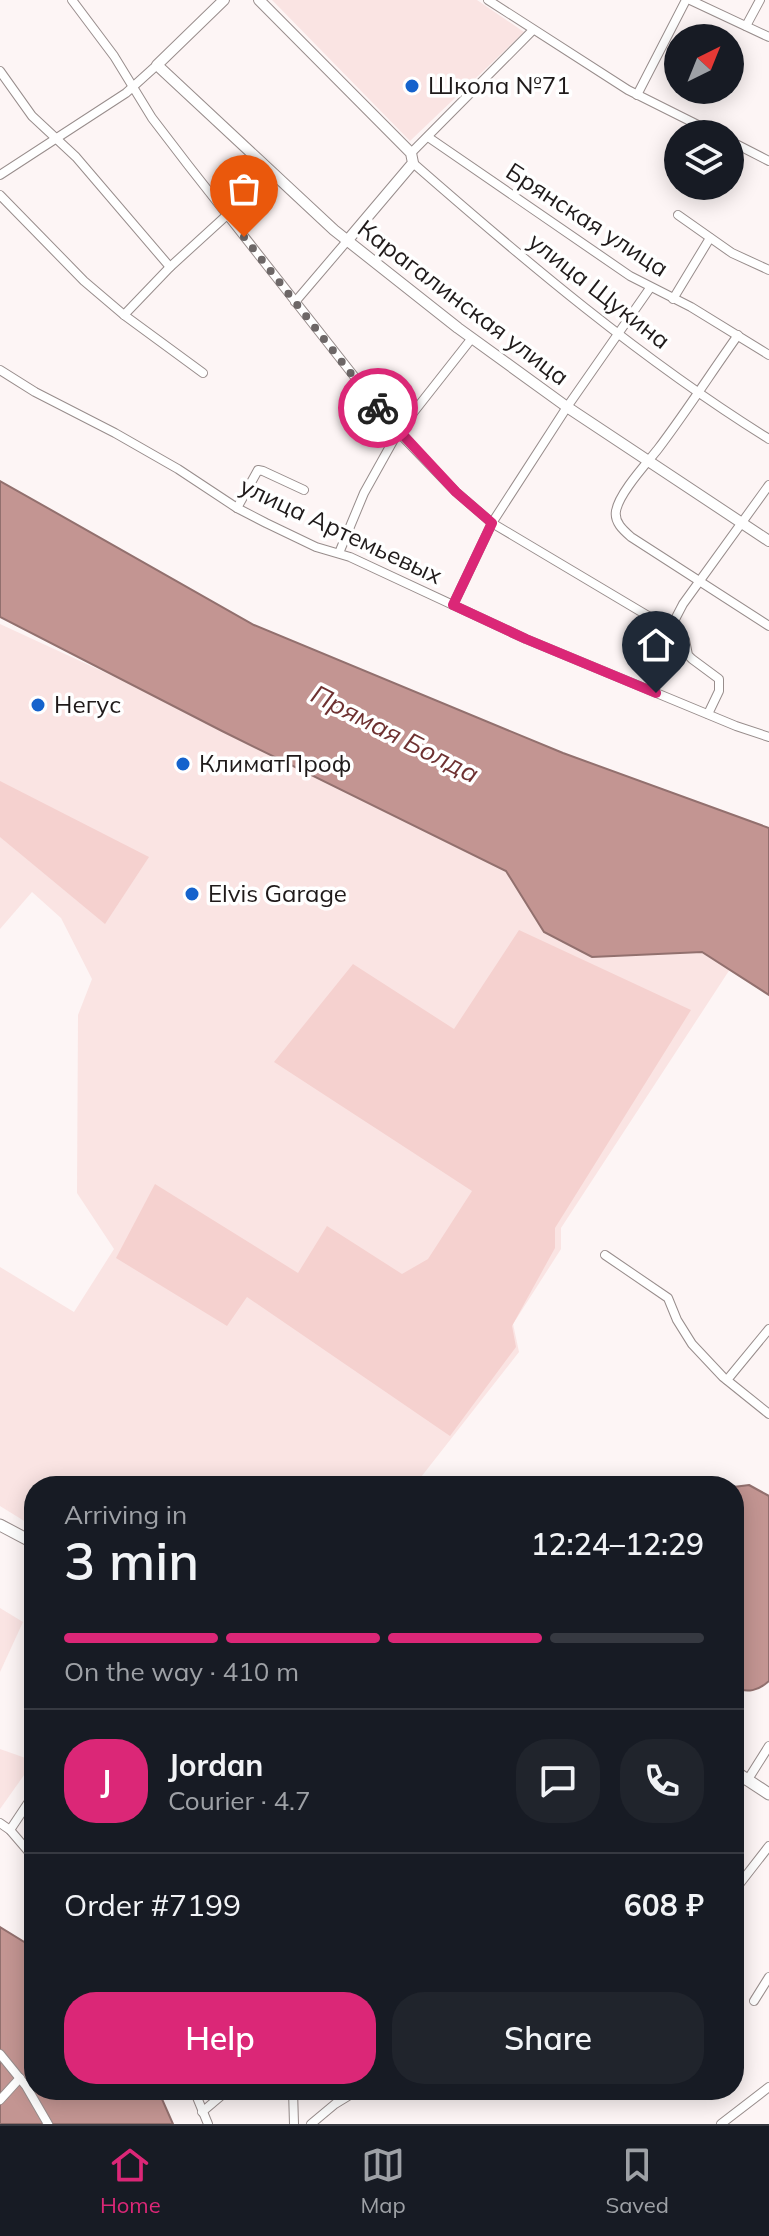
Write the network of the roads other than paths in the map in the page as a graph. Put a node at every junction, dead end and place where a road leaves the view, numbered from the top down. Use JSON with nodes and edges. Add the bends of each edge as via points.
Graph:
{"nodes":[{"id":1,"x":72,"y":0,"type":"edge"},
{"id":2,"x":224,"y":0,"type":"edge"},
{"id":3,"x":259,"y":0,"type":"edge"},
{"id":4,"x":488,"y":0,"type":"edge"},
{"id":5,"x":688,"y":0,"type":"edge"},
{"id":6,"x":760,"y":0,"type":"edge"},
{"id":7,"x":746,"y":26,"type":"junction"},
{"id":8,"x":533,"y":30,"type":"junction"},
{"id":9,"x":769,"y":37,"type":"edge"},
{"id":10,"x":157,"y":65,"type":"junction"},
{"id":11,"x":0,"y":71,"type":"edge"},
{"id":12,"x":133,"y":86,"type":"junction"},
{"id":13,"x":637,"y":95,"type":"junction"},
{"id":14,"x":688,"y":120,"type":"edge"},
{"id":15,"x":428,"y":137,"type":"junction"},
{"id":16,"x":57,"y":138,"type":"junction"},
{"id":17,"x":744,"y":148,"type":"edge"},
{"id":18,"x":412,"y":158,"type":"junction"},
{"id":19,"x":769,"y":161,"type":"edge"},
{"id":20,"x":0,"y":175,"type":"edge"},
{"id":21,"x":0,"y":195,"type":"edge"},
{"id":22,"x":227,"y":215,"type":"junction"},
{"id":23,"x":678,"y":215,"type":"dead end"},
{"id":24,"x":710,"y":238,"type":"junction"},
{"id":25,"x":347,"y":241,"type":"junction"},
{"id":26,"x":170,"y":267,"type":"junction"},
{"id":27,"x":769,"y":270,"type":"edge"},
{"id":28,"x":650,"y":288,"type":"junction"},
{"id":29,"x":673,"y":299,"type":"junction"},
{"id":30,"x":295,"y":302,"type":"junction"},
{"id":31,"x":124,"y":315,"type":"junction"},
{"id":32,"x":619,"y":332,"type":"junction"},
{"id":33,"x":738,"y":335,"type":"junction"},
{"id":34,"x":472,"y":338,"type":"junction"},
{"id":35,"x":769,"y":355,"type":"edge"},
{"id":36,"x":0,"y":370,"type":"edge"},
{"id":37,"x":203,"y":373,"type":"dead end"},
{"id":38,"x":699,"y":391,"type":"junction"},
{"id":39,"x":567,"y":407,"type":"junction"},
{"id":40,"x":398,"y":432,"type":"junction"},
{"id":41,"x":769,"y":439,"type":"edge"},
{"id":42,"x":648,"y":461,"type":"junction"},
{"id":43,"x":769,"y":485,"type":"edge"},
{"id":44,"x":304,"y":490,"type":"dead end"},
{"id":45,"x":237,"y":508,"type":"junction"},
{"id":46,"x":492,"y":523,"type":"junction"},
{"id":47,"x":742,"y":524,"type":"junction"},
{"id":48,"x":769,"y":541,"type":"edge"},
{"id":49,"x":339,"y":553,"type":"junction"},
{"id":50,"x":699,"y":582,"type":"junction"},
{"id":51,"x":453,"y":605,"type":"junction"},
{"id":52,"x":769,"y":626,"type":"edge"},
{"id":53,"x":670,"y":629,"type":"junction"},
{"id":54,"x":708,"y":714,"type":"junction"},
{"id":55,"x":769,"y":737,"type":"edge"},
{"id":56,"x":605,"y":1255,"type":"dead end"},
{"id":57,"x":769,"y":1329,"type":"edge"},
{"id":58,"x":727,"y":1380,"type":"junction"},
{"id":59,"x":769,"y":1414,"type":"edge"},
{"id":60,"x":0,"y":1525,"type":"edge"},
{"id":61,"x":24,"y":1538,"type":"edge"},
{"id":62,"x":769,"y":1746,"type":"edge"},
{"id":63,"x":744,"y":1779,"type":"edge"},
{"id":64,"x":747,"y":1781,"type":"junction"},
{"id":65,"x":769,"y":1794,"type":"edge"},
{"id":66,"x":24,"y":1809,"type":"edge"},
{"id":67,"x":0,"y":1823,"type":"edge"},
{"id":68,"x":10,"y":1830,"type":"junction"},
{"id":69,"x":24,"y":1846,"type":"edge"},
{"id":70,"x":769,"y":1846,"type":"edge"},
{"id":71,"x":744,"y":1878,"type":"edge"},
{"id":72,"x":769,"y":1977,"type":"edge"},
{"id":73,"x":754,"y":2001,"type":"dead end"},
{"id":74,"x":0,"y":2054,"type":"edge"},
{"id":75,"x":23,"y":2082,"type":"joint"},
{"id":76,"x":769,"y":2087,"type":"edge"},
{"id":77,"x":0,"y":2100,"type":"edge"},
{"id":78,"x":34,"y":2100,"type":"edge"},
{"id":79,"x":198,"y":2100,"type":"edge"},
{"id":80,"x":216,"y":2100,"type":"edge"},
{"id":81,"x":293,"y":2100,"type":"edge"},
{"id":82,"x":342,"y":2100,"type":"edge"},
{"id":83,"x":202,"y":2112,"type":"junction"},
{"id":84,"x":48,"y":2124,"type":"edge"},
{"id":85,"x":208,"y":2124,"type":"edge"},
{"id":86,"x":294,"y":2124,"type":"edge"},
{"id":87,"x":311,"y":2124,"type":"edge"},
{"id":88,"x":721,"y":2124,"type":"edge"}],
"edges":[{"from":1,"to":12,"type":"street"},
{"from":2,"to":10,"type":"street"},
{"from":3,"to":18,"type":"street","name":"улица Щукина"},
{"from":4,"to":8,"type":"street"},
{"from":5,"to":7,"type":"street"},
{"from":5,"to":13,"type":"street"},
{"from":6,"to":7,"type":"street"},
{"from":7,"to":9,"type":"street"},
{"from":8,"to":13,"type":"street"},
{"from":8,"to":15,"type":"street"},
{"from":10,"to":12,"type":"street"},
{"from":10,"to":25,"type":"street","name":"Карагалинская улица"},
{"from":11,"to":16,"type":"street","via":[[42,128]]},
{"from":12,"to":16,"type":"street"},
{"from":12,"to":22,"type":"street"},
{"from":13,"to":14,"type":"street"},
{"from":15,"to":18,"type":"street"},
{"from":15,"to":28,"type":"street","name":"Брянская улица"},
{"from":16,"to":20,"type":"street"},
{"from":16,"to":26,"type":"street"},
{"from":17,"to":19,"type":"street"},
{"from":18,"to":25,"type":"street"},
{"from":18,"to":32,"type":"street","name":"улица Щукина","via":[[514,250]]},
{"from":21,"to":31,"type":"street"},
{"from":22,"to":26,"type":"street"},
{"from":22,"to":30,"type":"street"},
{"from":23,"to":24,"type":"street"},
{"from":24,"to":27,"type":"street"},
{"from":24,"to":29,"type":"street"},
{"from":25,"to":30,"type":"street"},
{"from":25,"to":34,"type":"street","name":"Карагалинская улица"},
{"from":26,"to":31,"type":"street"},
{"from":28,"to":29,"type":"street","name":"Брянская улица"},
{"from":28,"to":32,"type":"street"},
{"from":29,"to":33,"type":"street","name":"Брянская улица"},
{"from":30,"to":40,"type":"street"},
{"from":31,"to":37,"type":"street"},
{"from":32,"to":38,"type":"street","name":"улица Щукина"},
{"from":32,"to":39,"type":"street"},
{"from":33,"to":35,"type":"street","name":"Брянская улица"},
{"from":33,"to":38,"type":"street"},
{"from":34,"to":39,"type":"street","name":"Карагалинская улица"},
{"from":34,"to":40,"type":"street"},
{"from":36,"to":45,"type":"street","name":"улица Артемьевых","via":[[178,469]]},
{"from":38,"to":41,"type":"street","name":"улица Щукина"},
{"from":38,"to":42,"type":"street"},
{"from":39,"to":42,"type":"street","name":"Карагалинская улица"},
{"from":39,"to":46,"type":"street"},
{"from":40,"to":46,"type":"street"},
{"from":40,"to":49,"type":"street"},
{"from":42,"to":47,"type":"street","name":"Карагалинская улица"},
{"from":42,"to":50,"type":"street","via":[[619,503],[617,520],[631,537]]},
{"from":43,"to":47,"type":"street"},
{"from":44,"to":45,"type":"street","via":[[258,470]]},
{"from":45,"to":49,"type":"street","name":"улица Артемьевых"},
{"from":46,"to":51,"type":"street"},
{"from":46,"to":53,"type":"street"},
{"from":47,"to":48,"type":"street","name":"Карагалинская улица"},
{"from":47,"to":50,"type":"street"},
{"from":49,"to":51,"type":"street","name":"улица Артемьевых"},
{"from":50,"to":52,"type":"street"},
{"from":50,"to":53,"type":"street"},
{"from":51,"to":54,"type":"street","name":"улица Артемьевых"},
{"from":53,"to":54,"type":"street","via":[[685,640],[688,655],[719,679]]},
{"from":54,"to":55,"type":"street","name":"улица Артемьевых"},
{"from":56,"to":58,"type":"street","via":[[668,1298],[692,1344]]},
{"from":57,"to":58,"type":"street"},
{"from":58,"to":59,"type":"street"},
{"from":60,"to":61,"type":"main road"},
{"from":62,"to":64,"type":"street"},
{"from":63,"to":64,"type":"main road"},
{"from":64,"to":65,"type":"main road"},
{"from":66,"to":68,"type":"street"},
{"from":67,"to":68,"type":"street"},
{"from":68,"to":69,"type":"street"},
{"from":70,"to":71,"type":"street"},
{"from":72,"to":73,"type":"street"},
{"from":74,"to":75,"type":"street"},
{"from":75,"to":77,"type":"street"},
{"from":76,"to":88,"type":"street"},
{"from":78,"to":84,"type":"street"},
{"from":79,"to":83,"type":"street"},
{"from":80,"to":83,"type":"street"},
{"from":81,"to":86,"type":"street"},
{"from":82,"to":87,"type":"street"},
{"from":83,"to":85,"type":"street"}]}
